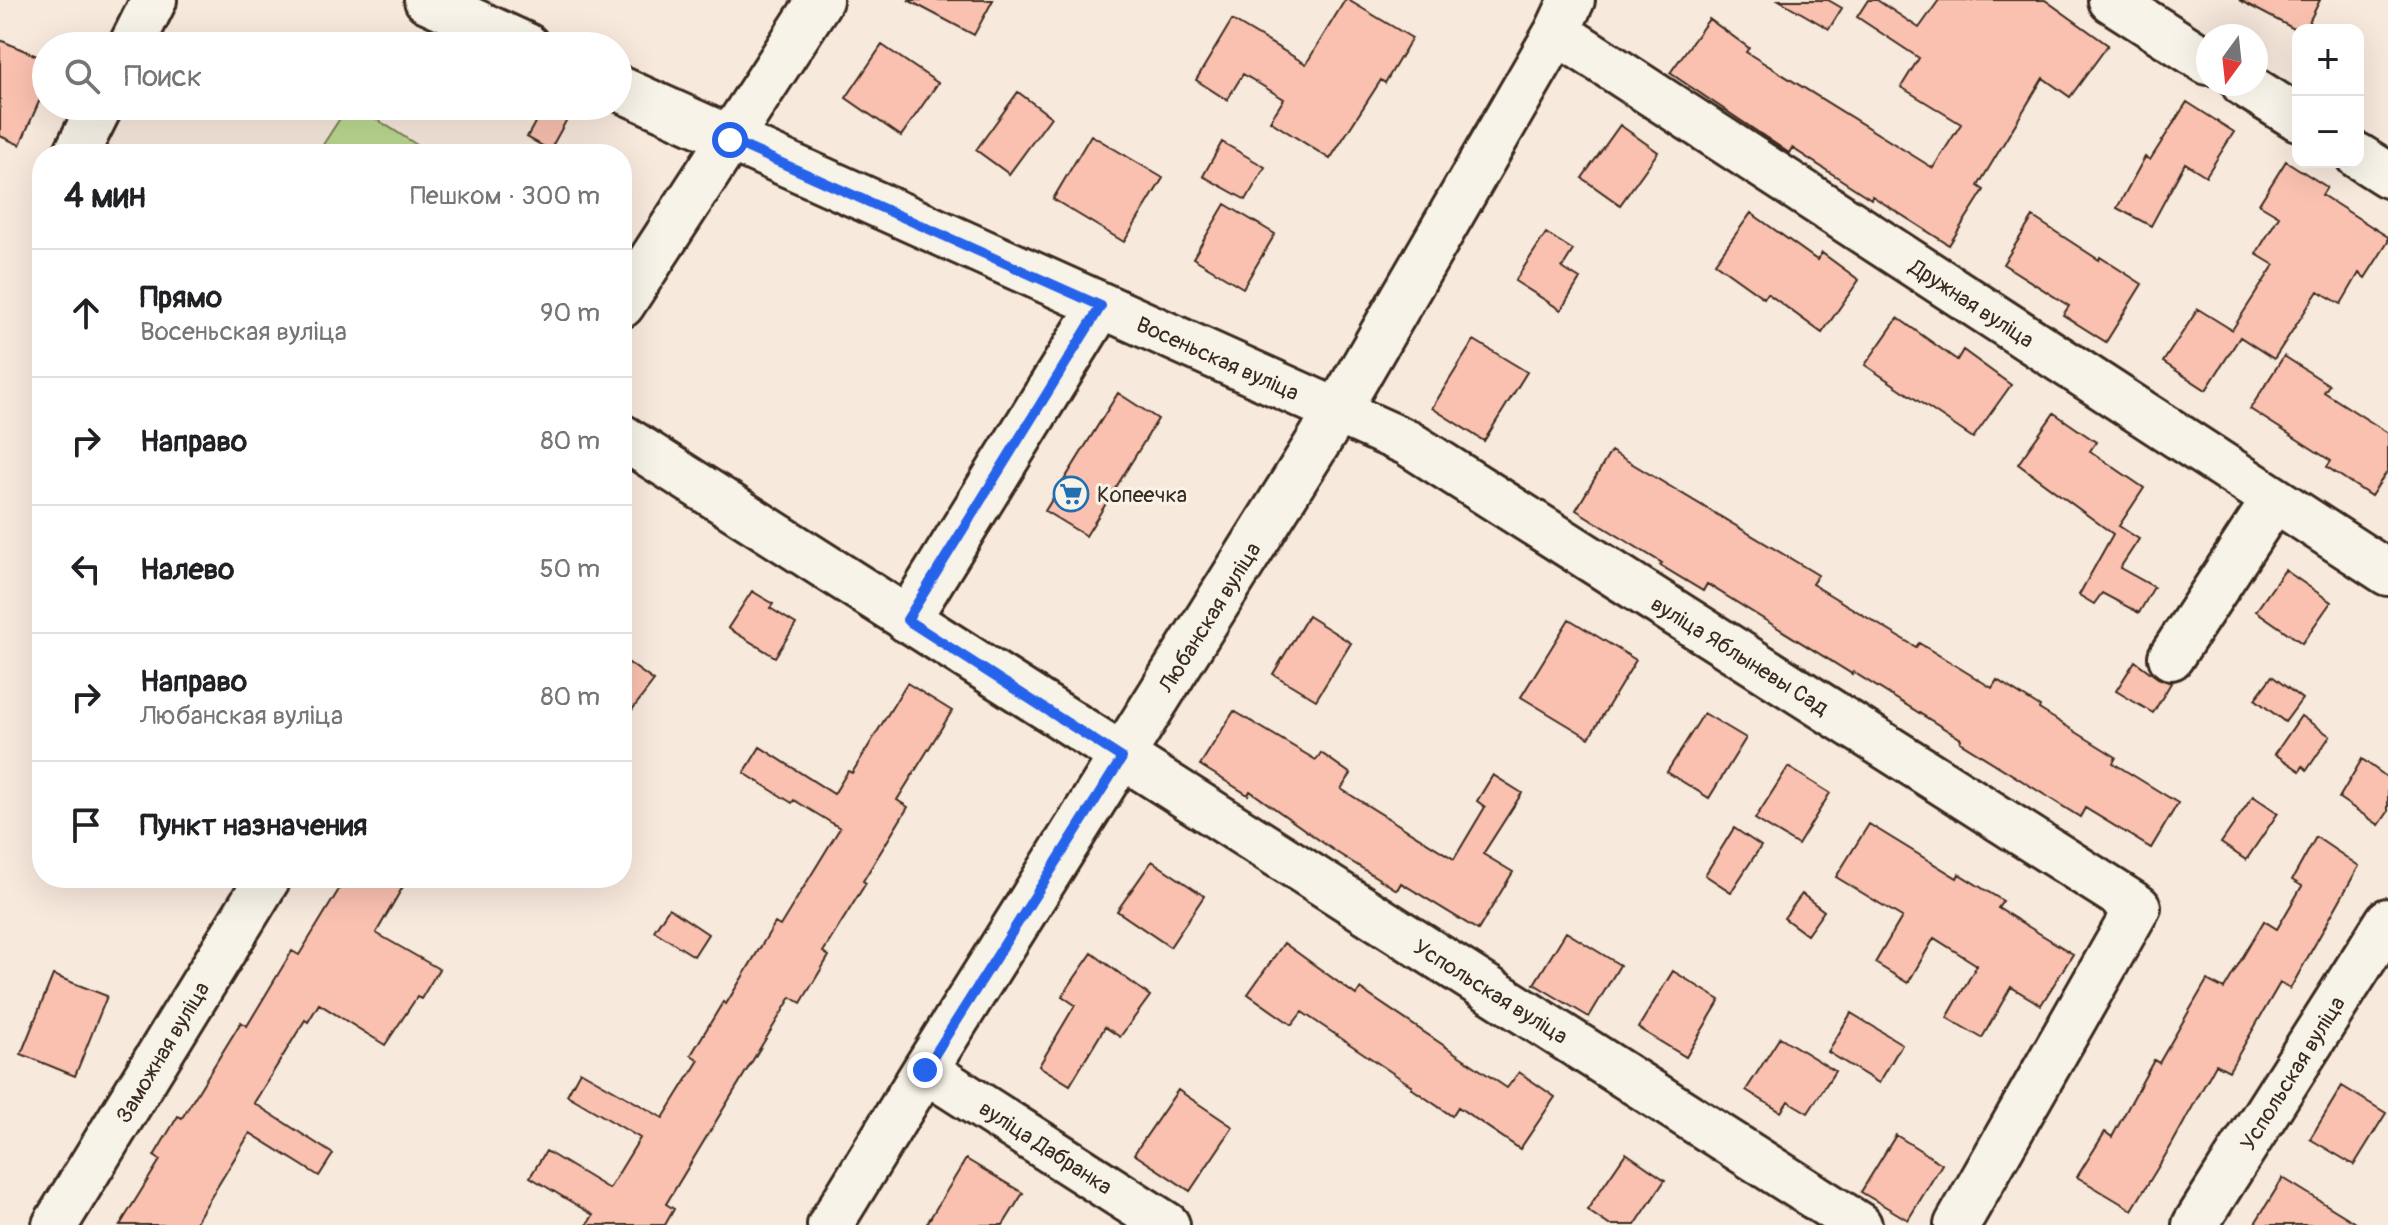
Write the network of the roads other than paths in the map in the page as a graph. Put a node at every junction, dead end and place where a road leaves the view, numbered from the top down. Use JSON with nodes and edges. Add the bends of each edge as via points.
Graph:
{"nodes":[{"id":1,"x":154,"y":0,"type":"edge"},
{"id":2,"x":427,"y":0,"type":"edge"},
{"id":3,"x":820,"y":0,"type":"edge"},
{"id":4,"x":2111,"y":0,"type":"edge"},
{"id":5,"x":1565,"y":16,"type":"edge"},
{"id":6,"x":138,"y":32,"type":"edge"},
{"id":7,"x":497,"y":32,"type":"edge"},
{"id":8,"x":2196,"y":54,"type":"edge"},
{"id":9,"x":632,"y":94,"type":"edge"},
{"id":10,"x":2263,"y":96,"type":"edge"},
{"id":11,"x":2292,"y":114,"type":"edge"},
{"id":12,"x":93,"y":120,"type":"edge"},
{"id":13,"x":730,"y":140,"type":"junction"},
{"id":14,"x":81,"y":144,"type":"edge"},
{"id":15,"x":2364,"y":160,"type":"edge"},
{"id":16,"x":2388,"y":175,"type":"edge"},
{"id":17,"x":632,"y":290,"type":"edge"},
{"id":18,"x":1101,"y":306,"type":"junction"},
{"id":19,"x":1337,"y":412,"type":"junction"},
{"id":20,"x":632,"y":443,"type":"edge"},
{"id":21,"x":2274,"y":500,"type":"junction"},
{"id":22,"x":2388,"y":573,"type":"edge"},
{"id":23,"x":907,"y":620,"type":"junction"},
{"id":24,"x":2171,"y":657,"type":"dead end"},
{"id":25,"x":1122,"y":758,"type":"junction"},
{"id":26,"x":262,"y":888,"type":"edge"},
{"id":27,"x":2388,"y":921,"type":"edge"},
{"id":28,"x":925,"y":1070,"type":"junction"},
{"id":29,"x":55,"y":1225,"type":"edge"},
{"id":30,"x":830,"y":1225,"type":"edge"},
{"id":31,"x":1167,"y":1225,"type":"edge"},
{"id":32,"x":1859,"y":1225,"type":"edge"},
{"id":33,"x":1957,"y":1225,"type":"edge"},
{"id":34,"x":2195,"y":1225,"type":"edge"}],
"edges":[{"from":1,"to":6,"type":"street"},
{"from":2,"to":7,"type":"street"},
{"from":3,"to":13,"type":"street"},
{"from":4,"to":8,"type":"street"},
{"from":5,"to":19,"type":"street","name":"Любанская вуліца"},
{"from":5,"to":21,"type":"street","name":"Дружная вуліца"},
{"from":9,"to":13,"type":"street","name":"Восеньская вуліца"},
{"from":10,"to":11,"type":"street"},
{"from":12,"to":14,"type":"street"},
{"from":13,"to":17,"type":"street"},
{"from":13,"to":18,"type":"street","name":"Восеньская вуліца"},
{"from":15,"to":16,"type":"street"},
{"from":18,"to":19,"type":"street","name":"Восеньская вуліца"},
{"from":18,"to":23,"type":"street"},
{"from":19,"to":25,"type":"street","name":"Любанская вуліца"},
{"from":19,"to":33,"type":"street","name":"вуліца Яблыневы Сад","via":[[1408,443],[2138,907]]},
{"from":20,"to":23,"type":"street","name":"Успольская вуліца"},
{"from":21,"to":22,"type":"street","name":"Дружная вуліца"},
{"from":21,"to":24,"type":"street"},
{"from":23,"to":25,"type":"street","name":"Успольская вуліца"},
{"from":25,"to":28,"type":"street","name":"Любанская вуліца"},
{"from":25,"to":32,"type":"street","name":"Успольская вуліца"},
{"from":26,"to":29,"type":"street","name":"Заможная вуліца"},
{"from":27,"to":34,"type":"street","name":"Успольская вуліца"},
{"from":28,"to":30,"type":"street","name":"Любанская вуліца"},
{"from":28,"to":31,"type":"street","name":"вуліца Дабранка"}]}
